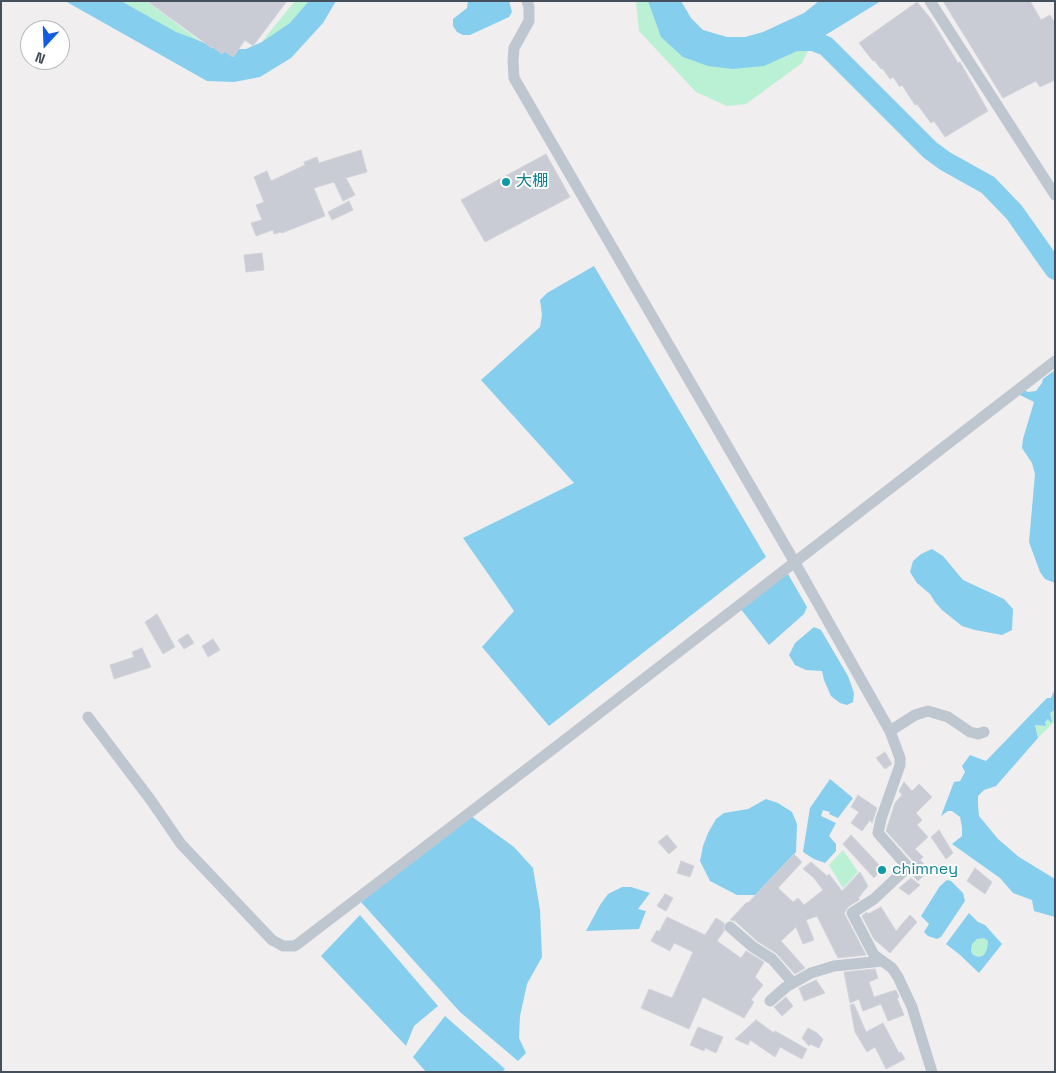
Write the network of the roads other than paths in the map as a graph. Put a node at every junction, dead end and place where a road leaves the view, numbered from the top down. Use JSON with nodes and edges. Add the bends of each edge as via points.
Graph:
{"nodes":[{"id":1,"x":527,"y":1,"type":"edge"},
{"id":2,"x":930,"y":1,"type":"edge"},
{"id":3,"x":1055,"y":195,"type":"edge"},
{"id":4,"x":1055,"y":361,"type":"edge"},
{"id":5,"x":794,"y":561,"type":"junction"},
{"id":6,"x":88,"y":717,"type":"dead end"},
{"id":7,"x":890,"y":731,"type":"junction"},
{"id":8,"x":984,"y":732,"type":"dead end"},
{"id":9,"x":730,"y":927,"type":"dead end"},
{"id":10,"x":882,"y":961,"type":"junction"},
{"id":11,"x":793,"y":983,"type":"junction"},
{"id":12,"x":770,"y":1001,"type":"dead end"},
{"id":13,"x":932,"y":1072,"type":"edge"}],
"edges":[{"from":1,"to":5,"type":"street","via":[[529,21],[514,48],[514,78]]},
{"from":2,"to":3,"type":"street"},
{"from":4,"to":5,"type":"street"},
{"from":5,"to":6,"type":"street","via":[[295,946],[283,946],[272,940],[187,850]]},
{"from":5,"to":7,"type":"street"},
{"from":7,"to":8,"type":"street","via":[[915,715],[928,711],[948,718],[970,732]]},
{"from":7,"to":10,"type":"street","via":[[900,765],[878,833],[908,867],[874,899],[852,913],[874,955]]},
{"from":9,"to":11,"type":"street","via":[[772,959]]},
{"from":10,"to":11,"type":"street","via":[[823,968]]},
{"from":10,"to":13,"type":"street","via":[[898,977],[912,1007]]},
{"from":11,"to":12,"type":"street"}]}
